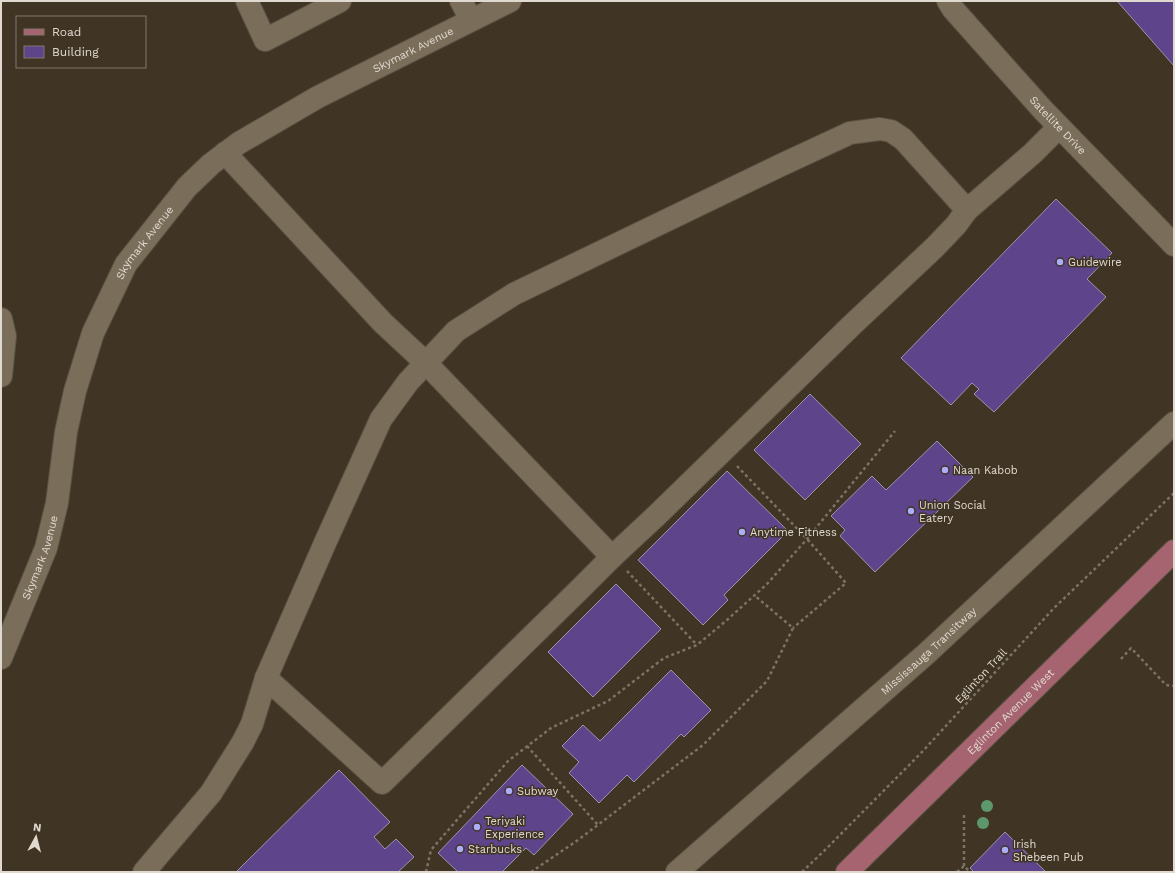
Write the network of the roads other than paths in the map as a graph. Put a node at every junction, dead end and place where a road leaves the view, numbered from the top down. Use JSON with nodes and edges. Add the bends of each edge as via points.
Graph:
{"nodes":[{"id":1,"x":246,"y":1,"type":"edge"},
{"id":2,"x":340,"y":1,"type":"edge"},
{"id":3,"x":461,"y":1,"type":"edge"},
{"id":4,"x":510,"y":1,"type":"edge"},
{"id":5,"x":948,"y":1,"type":"edge"},
{"id":6,"x":471,"y":20,"type":"junction"},
{"id":7,"x":1059,"y":127,"type":"junction"},
{"id":8,"x":225,"y":154,"type":"junction"},
{"id":9,"x":967,"y":210,"type":"junction"},
{"id":10,"x":1174,"y":245,"type":"edge"},
{"id":11,"x":1,"y":319,"type":"edge"},
{"id":12,"x":426,"y":363,"type":"junction"},
{"id":13,"x":1,"y":376,"type":"edge"},
{"id":14,"x":1174,"y":423,"type":"edge"},
{"id":15,"x":1174,"y":551,"type":"edge"},
{"id":16,"x":612,"y":556,"type":"junction"},
{"id":17,"x":1,"y":658,"type":"edge"},
{"id":18,"x":266,"y":678,"type":"junction"},
{"id":19,"x":144,"y":872,"type":"edge"},
{"id":20,"x":677,"y":872,"type":"edge"},
{"id":21,"x":847,"y":872,"type":"edge"}],
"edges":[{"from":1,"to":2,"type":"street","via":[[266,40]]},
{"from":3,"to":6,"type":"street"},
{"from":4,"to":6,"type":"street","name":"Skymark Avenue"},
{"from":5,"to":7,"type":"street","name":"Satellite Drive"},
{"from":6,"to":8,"type":"street","name":"Skymark Avenue","via":[[318,97],[239,143]]},
{"from":7,"to":9,"type":"street"},
{"from":7,"to":10,"type":"street","name":"Satellite Drive"},
{"from":8,"to":12,"type":"street","via":[[382,323]]},
{"from":8,"to":17,"type":"street","name":"Skymark Avenue","via":[[187,187],[126,264],[93,333],[74,391],[57,503],[46,548]]},
{"from":9,"to":12,"type":"street","via":[[903,139],[890,130],[850,133],[514,294],[456,331]]},
{"from":9,"to":16,"type":"street","via":[[934,248]]},
{"from":11,"to":13,"type":"street","via":[[5,336]]},
{"from":12,"to":16,"type":"street"},
{"from":12,"to":18,"type":"street","via":[[408,382],[381,419]]},
{"from":14,"to":20,"type":"street","name":"Mississauga Transitway","via":[[926,654]]},
{"from":15,"to":21,"type":"main road","name":"Eglinton Avenue West"},
{"from":16,"to":18,"type":"street","via":[[382,783]]},
{"from":18,"to":19,"type":"street","via":[[252,724],[211,793]]}]}
